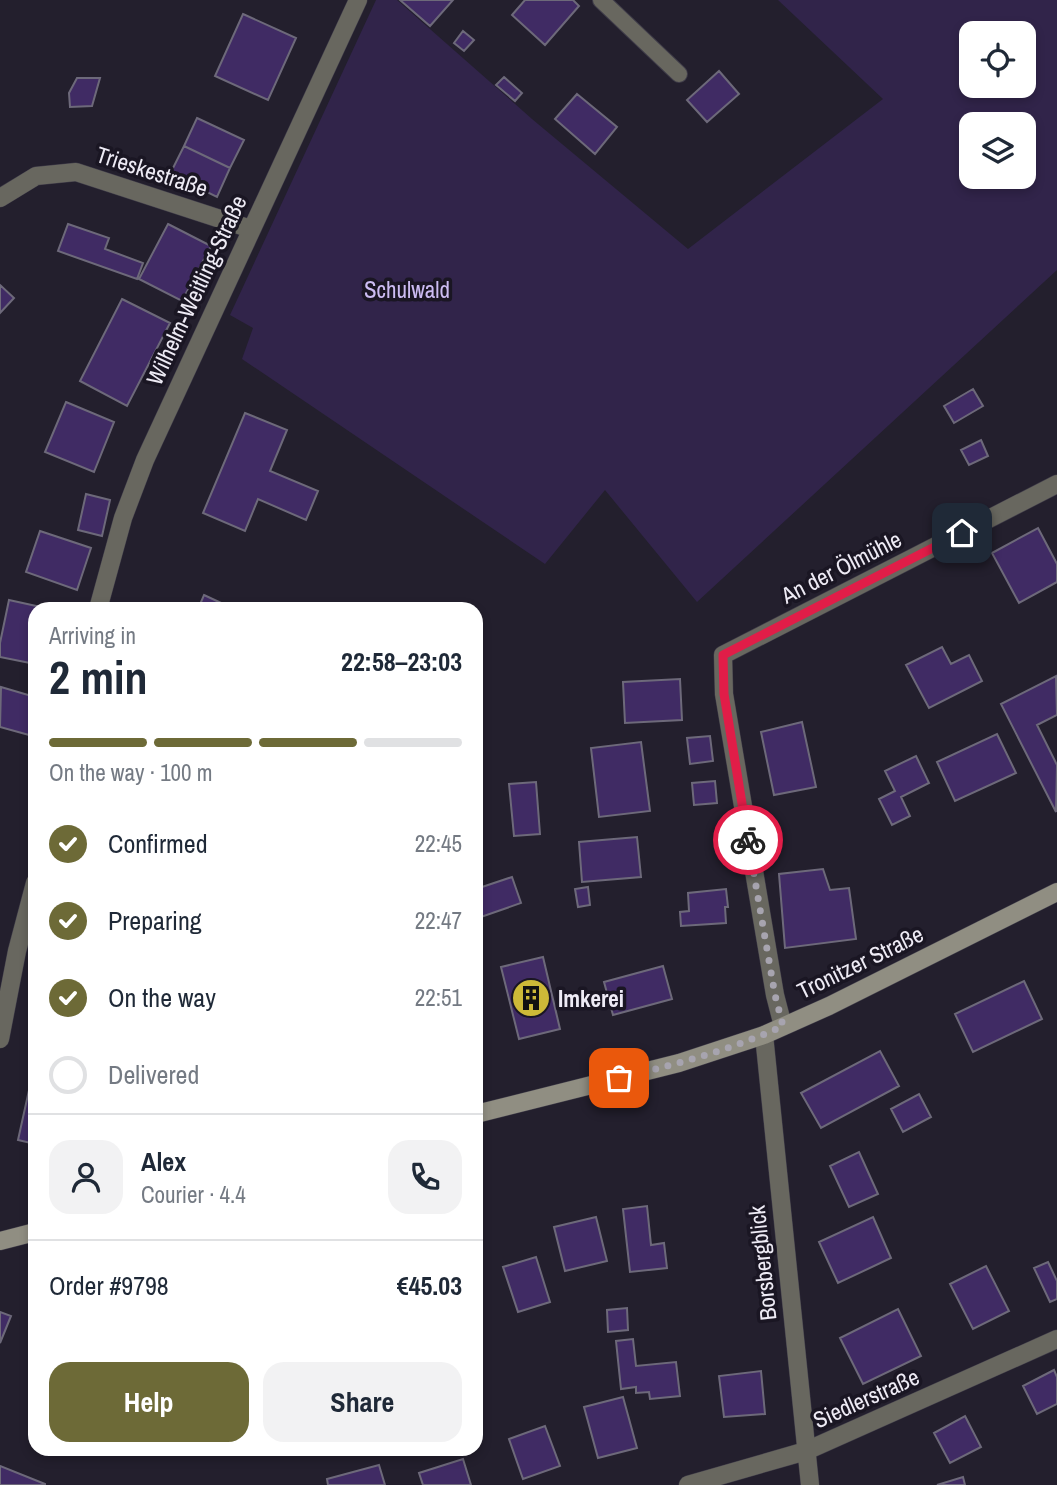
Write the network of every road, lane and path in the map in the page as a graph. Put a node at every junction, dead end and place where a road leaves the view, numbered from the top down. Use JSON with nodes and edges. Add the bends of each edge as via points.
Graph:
{"nodes":[{"id":1,"x":358,"y":0,"type":"edge"},
{"id":2,"x":601,"y":0,"type":"edge"},
{"id":3,"x":679,"y":74,"type":"dead end"},
{"id":4,"x":0,"y":198,"type":"edge"},
{"id":5,"x":251,"y":229,"type":"junction"},
{"id":6,"x":1057,"y":484,"type":"edge"},
{"id":7,"x":100,"y":602,"type":"edge"},
{"id":8,"x":1057,"y":892,"type":"edge"},
{"id":9,"x":28,"y":909,"type":"edge"},
{"id":10,"x":783,"y":1026,"type":"junction"},
{"id":11,"x":764,"y":1035,"type":"junction"},
{"id":12,"x":0,"y":1039,"type":"edge"},
{"id":13,"x":483,"y":1112,"type":"edge"},
{"id":14,"x":28,"y":1234,"type":"edge"},
{"id":15,"x":0,"y":1241,"type":"edge"},
{"id":16,"x":1057,"y":1339,"type":"edge"},
{"id":17,"x":806,"y":1451,"type":"junction"},
{"id":18,"x":688,"y":1485,"type":"edge"},
{"id":19,"x":810,"y":1485,"type":"edge"}],
"edges":[{"from":1,"to":5,"type":"street","name":"Wilhelm-Weitling-Straße"},
{"from":2,"to":3,"type":"lane"},
{"from":4,"to":5,"type":"street","name":"Trieskestraße","via":[[36,176],[76,172]]},
{"from":5,"to":7,"type":"street","name":"Wilhelm-Weitling-Straße","via":[[145,460]]},
{"from":6,"to":10,"type":"street","name":"An der Ölmühle","via":[[723,655],[724,694]]},
{"from":8,"to":10,"type":"street","name":"Tronitzer Straße"},
{"from":9,"to":12,"type":"street"},
{"from":10,"to":11,"type":"street","name":"Tronitzer Straße"},
{"from":11,"to":13,"type":"street","name":"Tronitzer Straße","via":[[679,1063]]},
{"from":11,"to":17,"type":"street","name":"Borsbergblick"},
{"from":14,"to":15,"type":"street"},
{"from":16,"to":17,"type":"street","name":"Siedlerstraße"},
{"from":17,"to":18,"type":"street","name":"Siedlerstraße"},
{"from":17,"to":19,"type":"street","name":"Borsbergblick"}]}
